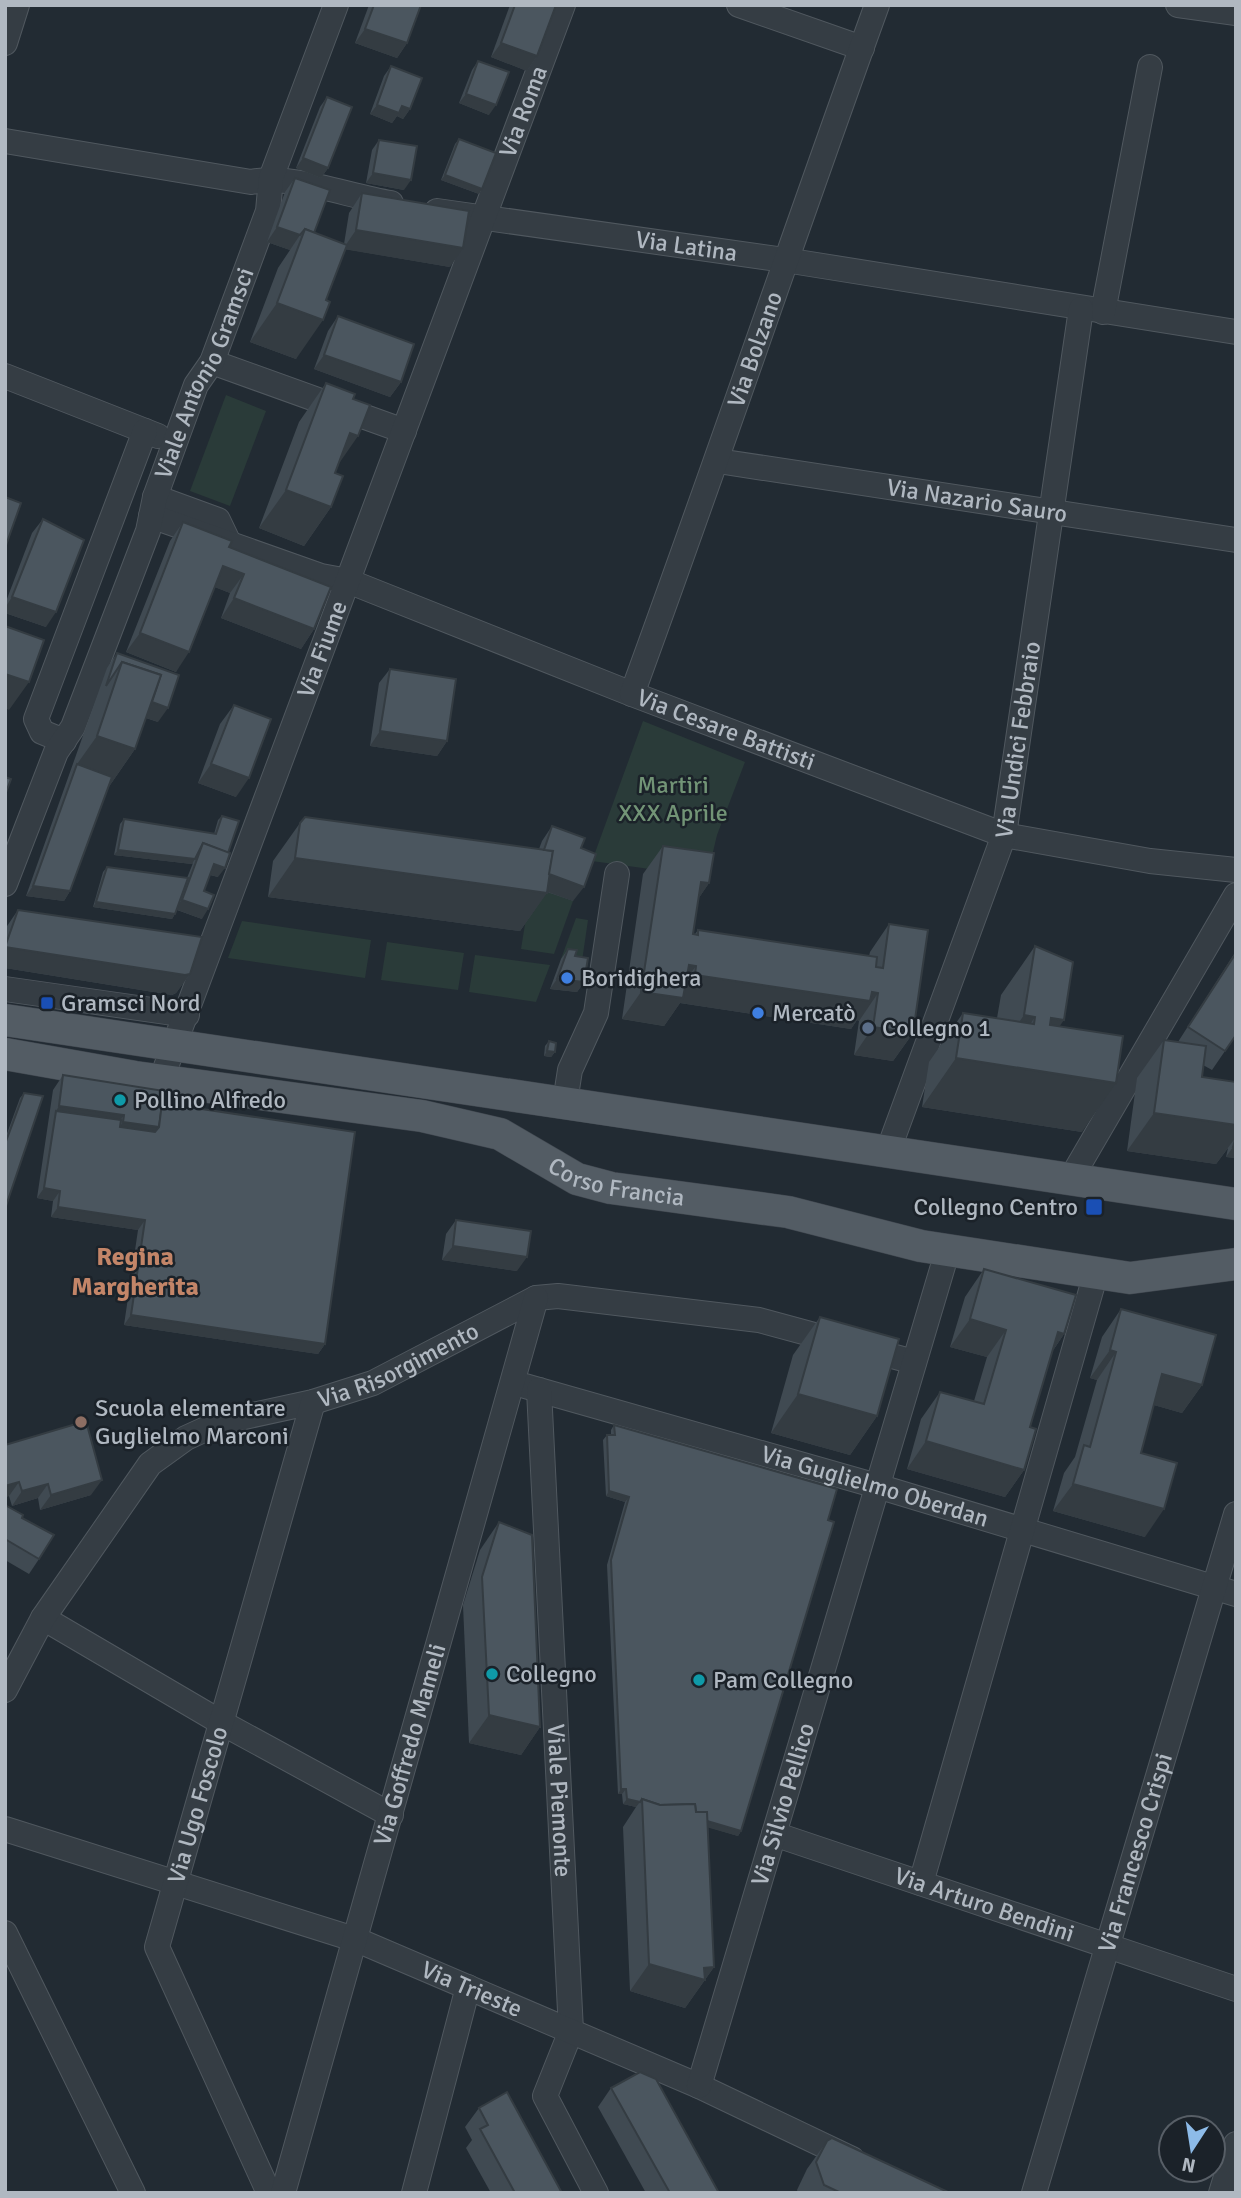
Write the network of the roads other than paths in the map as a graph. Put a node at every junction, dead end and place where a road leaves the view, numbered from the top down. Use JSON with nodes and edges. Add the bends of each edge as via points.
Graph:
{"nodes":[{"id":1,"x":17,"y":5,"type":"edge"},
{"id":2,"x":336,"y":5,"type":"edge"},
{"id":3,"x":564,"y":5,"type":"edge"},
{"id":4,"x":739,"y":5,"type":"edge"},
{"id":5,"x":877,"y":5,"type":"edge"},
{"id":6,"x":1178,"y":5,"type":"edge"},
{"id":7,"x":1236,"y":13,"type":"edge"},
{"id":8,"x":5,"y":43,"type":"edge"},
{"id":9,"x":862,"y":48,"type":"junction"},
{"id":10,"x":1150,"y":67,"type":"dead end"},
{"id":11,"x":5,"y":141,"type":"edge"},
{"id":12,"x":271,"y":178,"type":"junction"},
{"id":13,"x":483,"y":219,"type":"junction"},
{"id":14,"x":785,"y":260,"type":"junction"},
{"id":15,"x":1093,"y":310,"type":"junction"},
{"id":16,"x":1236,"y":332,"type":"edge"},
{"id":17,"x":212,"y":362,"type":"junction"},
{"id":18,"x":5,"y":376,"type":"edge"},
{"id":19,"x":145,"y":431,"type":"junction"},
{"id":20,"x":404,"y":431,"type":"junction"},
{"id":21,"x":175,"y":443,"type":"junction"},
{"id":22,"x":718,"y":461,"type":"junction"},
{"id":23,"x":153,"y":507,"type":"junction"},
{"id":24,"x":1052,"y":512,"type":"junction"},
{"id":25,"x":1236,"y":540,"type":"edge"},
{"id":26,"x":348,"y":581,"type":"junction"},
{"id":27,"x":632,"y":694,"type":"junction"},
{"id":28,"x":64,"y":741,"type":"junction"},
{"id":29,"x":1004,"y":835,"type":"junction"},
{"id":30,"x":1236,"y":870,"type":"edge"},
{"id":31,"x":617,"y":874,"type":"dead end"},
{"id":32,"x":5,"y":884,"type":"edge"},
{"id":33,"x":1236,"y":895,"type":"edge"},
{"id":34,"x":5,"y":989,"type":"edge"},
{"id":35,"x":187,"y":1015,"type":"junction"},
{"id":36,"x":5,"y":1020,"type":"edge"},
{"id":37,"x":175,"y":1045,"type":"junction"},
{"id":38,"x":5,"y":1054,"type":"edge"},
{"id":39,"x":161,"y":1080,"type":"junction"},
{"id":40,"x":565,"y":1102,"type":"junction"},
{"id":41,"x":887,"y":1154,"type":"junction"},
{"id":42,"x":1070,"y":1180,"type":"junction"},
{"id":43,"x":1236,"y":1204,"type":"edge"},
{"id":44,"x":1236,"y":1264,"type":"edge"},
{"id":45,"x":943,"y":1266,"type":"dead end"},
{"id":46,"x":1096,"y":1273,"type":"junction"},
{"id":47,"x":536,"y":1298,"type":"junction"},
{"id":48,"x":914,"y":1362,"type":"junction"},
{"id":49,"x":514,"y":1382,"type":"junction"},
{"id":50,"x":539,"y":1390,"type":"junction"},
{"id":51,"x":313,"y":1402,"type":"junction"},
{"id":52,"x":877,"y":1486,"type":"junction"},
{"id":53,"x":1236,"y":1514,"type":"edge"},
{"id":54,"x":1022,"y":1530,"type":"junction"},
{"id":55,"x":1225,"y":1591,"type":"edge"},
{"id":56,"x":43,"y":1618,"type":"junction"},
{"id":57,"x":5,"y":1690,"type":"edge"},
{"id":58,"x":222,"y":1723,"type":"junction"},
{"id":59,"x":391,"y":1815,"type":"junction"},
{"id":60,"x":5,"y":1829,"type":"edge"},
{"id":61,"x":774,"y":1834,"type":"junction"},
{"id":62,"x":921,"y":1883,"type":"junction"},
{"id":63,"x":176,"y":1884,"type":"junction"},
{"id":64,"x":5,"y":1933,"type":"edge"},
{"id":65,"x":357,"y":1940,"type":"junction"},
{"id":66,"x":1109,"y":1945,"type":"junction"},
{"id":67,"x":468,"y":1987,"type":"junction"},
{"id":68,"x":1236,"y":1989,"type":"edge"},
{"id":69,"x":571,"y":2031,"type":"junction"},
{"id":70,"x":699,"y":2086,"type":"junction"},
{"id":71,"x":1235,"y":2151,"type":"edge"},
{"id":72,"x":873,"y":2169,"type":"edge"},
{"id":73,"x":133,"y":2193,"type":"edge"},
{"id":74,"x":269,"y":2193,"type":"edge"},
{"id":75,"x":283,"y":2193,"type":"edge"},
{"id":76,"x":414,"y":2193,"type":"edge"},
{"id":77,"x":596,"y":2193,"type":"edge"},
{"id":78,"x":1034,"y":2193,"type":"edge"},
{"id":79,"x":1221,"y":2193,"type":"edge"}],
"edges":[{"from":1,"to":8,"type":"street"},
{"from":2,"to":12,"type":"street","name":"Viale Antonio Gramsci"},
{"from":3,"to":13,"type":"street","name":"Via Roma"},
{"from":4,"to":9,"type":"street"},
{"from":5,"to":9,"type":"street","name":"Via Bolzano"},
{"from":6,"to":7,"type":"street"},
{"from":9,"to":14,"type":"street","name":"Via Bolzano"},
{"from":10,"to":15,"type":"street"},
{"from":11,"to":12,"type":"street","name":"Via Latina","via":[[251,182]]},
{"from":12,"to":13,"type":"street","name":"Via Latina"},
{"from":12,"to":17,"type":"street","name":"Viale Antonio Gramsci","via":[[268,211]]},
{"from":13,"to":14,"type":"street","name":"Via Latina"},
{"from":13,"to":20,"type":"street","name":"Via Fiume"},
{"from":14,"to":15,"type":"street","name":"Via Latina"},
{"from":14,"to":22,"type":"street","name":"Via Bolzano"},
{"from":15,"to":16,"type":"street","name":"Via Latina"},
{"from":15,"to":24,"type":"street","name":"Via Undici Febbraio"},
{"from":17,"to":20,"type":"street"},
{"from":17,"to":21,"type":"street","name":"Viale Antonio Gramsci","via":[[196,385]]},
{"from":18,"to":19,"type":"street"},
{"from":19,"to":21,"type":"street"},
{"from":19,"to":28,"type":"street","name":"Viale Antonio Gramsci","via":[[36,719],[42,732]]},
{"from":20,"to":26,"type":"street","name":"Via Fiume"},
{"from":21,"to":23,"type":"street","name":"Viale Antonio Gramsci"},
{"from":22,"to":24,"type":"street","name":"Via Nazario Sauro"},
{"from":22,"to":27,"type":"street","name":"Via Bolzano"},
{"from":23,"to":26,"type":"street","name":"Via Cesare Battisti","via":[[229,543]]},
{"from":23,"to":28,"type":"street","name":"Viale Antonio Gramsci","via":[[74,727]]},
{"from":24,"to":25,"type":"street","name":"Via Nazario Sauro"},
{"from":24,"to":29,"type":"street","name":"Via Undici Febbraio"},
{"from":26,"to":27,"type":"street","name":"Via Cesare Battisti"},
{"from":26,"to":35,"type":"street","name":"Via Fiume"},
{"from":27,"to":29,"type":"street","name":"Via Cesare Battisti"},
{"from":28,"to":32,"type":"street","name":"Viale Antonio Gramsci"},
{"from":29,"to":30,"type":"street","name":"Via Cesare Battisti","via":[[1137,859]]},
{"from":29,"to":41,"type":"street","name":"Via Undici Febbraio"},
{"from":31,"to":40,"type":"street","via":[[596,1013],[570,1070]]},
{"from":33,"to":42,"type":"street"},
{"from":34,"to":35,"type":"street"},
{"from":35,"to":37,"type":"street","name":"Via Fiume"},
{"from":36,"to":37,"type":"main road"},
{"from":37,"to":39,"type":"street","name":"Via Fiume"},
{"from":37,"to":40,"type":"main road"},
{"from":38,"to":39,"type":"main road","name":"Corso Francia"},
{"from":39,"to":46,"type":"main road","name":"Corso Francia","via":[[422,1116],[499,1134],[577,1179],[611,1188],[788,1212],[922,1246]]},
{"from":40,"to":41,"type":"main road"},
{"from":41,"to":42,"type":"main road"},
{"from":42,"to":43,"type":"main road"},
{"from":44,"to":46,"type":"main road","name":"Corso Francia","via":[[1130,1278]]},
{"from":45,"to":48,"type":"street"},
{"from":46,"to":54,"type":"street"},
{"from":47,"to":48,"type":"street","name":"Via Risorgimento","via":[[558,1296],[759,1320]]},
{"from":47,"to":49,"type":"street","name":"Via Goffredo Mameli"},
{"from":47,"to":51,"type":"street","name":"Via Risorgimento","via":[[373,1382]]},
{"from":48,"to":52,"type":"street","name":"Via Silvio Pellico"},
{"from":49,"to":50,"type":"street","name":"Via Guglielmo Oberdan"},
{"from":49,"to":59,"type":"street","name":"Via Goffredo Mameli"},
{"from":50,"to":52,"type":"street","name":"Via Guglielmo Oberdan"},
{"from":50,"to":69,"type":"street","name":"Viale Piemonte"},
{"from":51,"to":56,"type":"street","name":"Via Risorgimento","via":[[221,1422],[186,1438],[150,1464]]},
{"from":51,"to":58,"type":"street","name":"Via Ugo Foscolo"},
{"from":52,"to":54,"type":"street","name":"Via Guglielmo Oberdan"},
{"from":52,"to":61,"type":"street","name":"Via Silvio Pellico"},
{"from":53,"to":55,"type":"street","name":"Via Francesco Crispi"},
{"from":54,"to":55,"type":"street","name":"Via Guglielmo Oberdan"},
{"from":54,"to":62,"type":"street"},
{"from":55,"to":66,"type":"street","name":"Via Francesco Crispi"},
{"from":56,"to":57,"type":"street","name":"Via Risorgimento"},
{"from":56,"to":58,"type":"street"},
{"from":58,"to":59,"type":"street"},
{"from":58,"to":63,"type":"street","name":"Via Ugo Foscolo"},
{"from":59,"to":65,"type":"street","name":"Via Goffredo Mameli"},
{"from":60,"to":63,"type":"street","name":"Via Trieste"},
{"from":61,"to":62,"type":"street","name":"Via Arturo Bendini"},
{"from":61,"to":70,"type":"street","name":"Via Silvio Pellico"},
{"from":62,"to":66,"type":"street","name":"Via Arturo Bendini"},
{"from":63,"to":65,"type":"street","name":"Via Trieste"},
{"from":63,"to":74,"type":"street","name":"Via Ugo Foscolo","via":[[157,1947]]},
{"from":64,"to":73,"type":"street"},
{"from":65,"to":67,"type":"street","name":"Via Trieste"},
{"from":65,"to":75,"type":"street","name":"Via Goffredo Mameli"},
{"from":66,"to":68,"type":"street","name":"Via Arturo Bendini"},
{"from":66,"to":78,"type":"street","name":"Via Francesco Crispi"},
{"from":67,"to":69,"type":"street","name":"Via Trieste"},
{"from":67,"to":76,"type":"street"},
{"from":69,"to":70,"type":"street","name":"Via Trieste"},
{"from":69,"to":77,"type":"street","name":"Viale Piemonte","via":[[545,2096]]},
{"from":70,"to":72,"type":"street","name":"Via Trieste"},
{"from":71,"to":79,"type":"street"}]}
